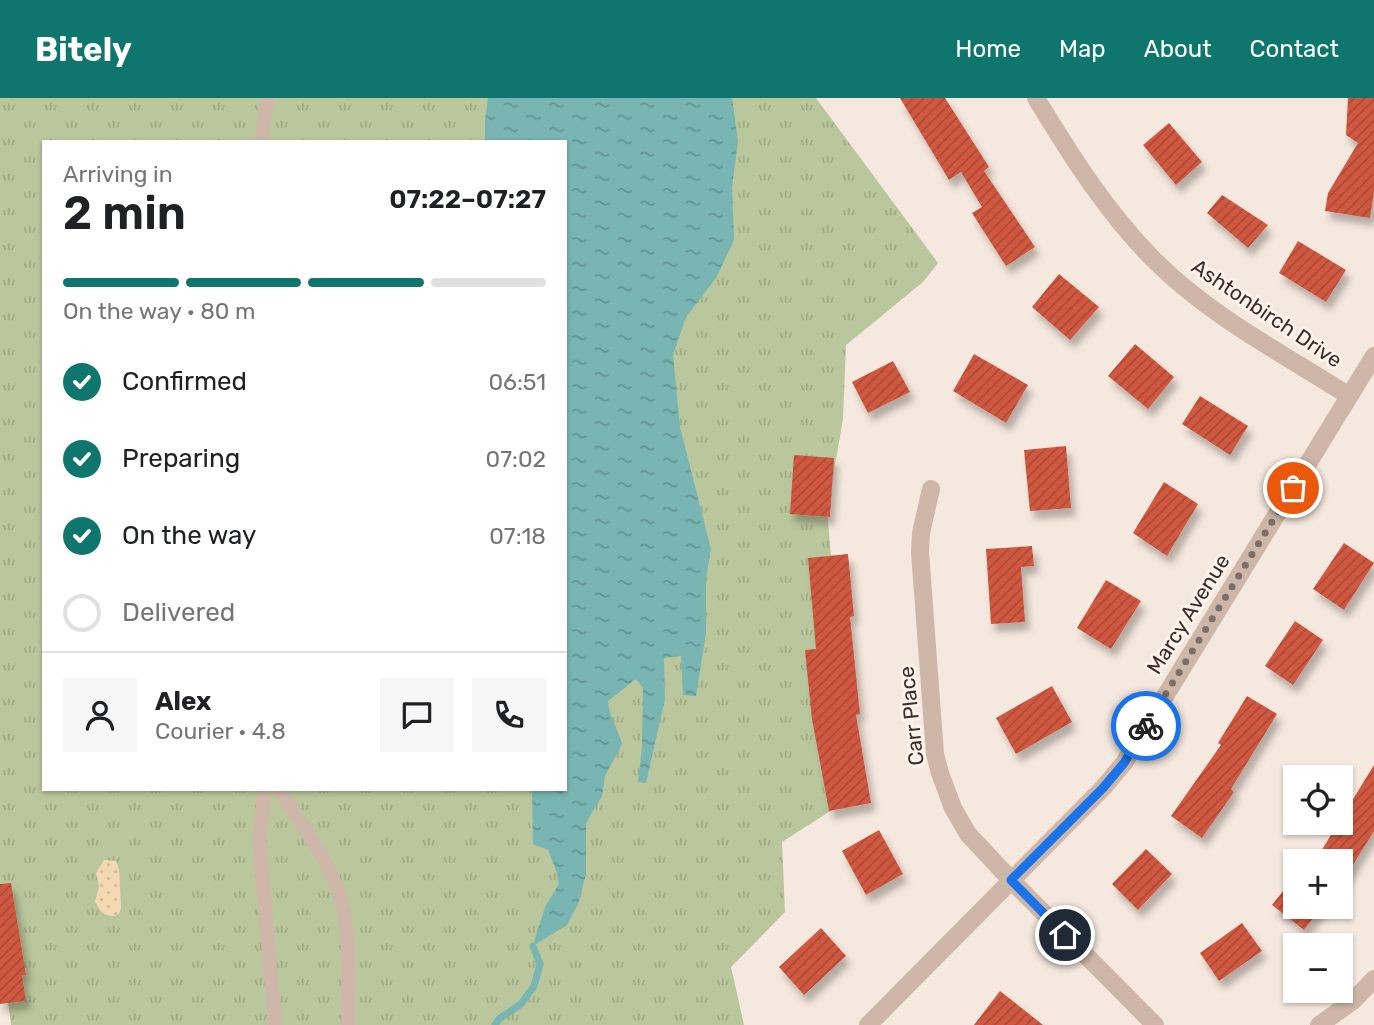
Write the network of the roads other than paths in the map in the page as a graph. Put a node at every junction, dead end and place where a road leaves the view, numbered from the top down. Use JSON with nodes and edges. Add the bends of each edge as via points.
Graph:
{"nodes":[{"id":1,"x":268,"y":98,"type":"edge"},
{"id":2,"x":1036,"y":98,"type":"edge"},
{"id":3,"x":261,"y":140,"type":"edge"},
{"id":4,"x":1374,"y":356,"type":"edge"},
{"id":5,"x":1349,"y":396,"type":"junction"},
{"id":6,"x":931,"y":489,"type":"dead end"},
{"id":7,"x":265,"y":791,"type":"edge"},
{"id":8,"x":280,"y":791,"type":"edge"},
{"id":9,"x":1011,"y":880,"type":"junction"},
{"id":10,"x":1374,"y":979,"type":"edge"},
{"id":11,"x":275,"y":1025,"type":"edge"},
{"id":12,"x":348,"y":1025,"type":"edge"},
{"id":13,"x":868,"y":1025,"type":"edge"},
{"id":14,"x":1155,"y":1025,"type":"edge"},
{"id":15,"x":1319,"y":1025,"type":"edge"}],
"edges":[{"from":1,"to":3,"type":"lane"},
{"from":2,"to":5,"type":"street","name":"Ashtonbirch Drive","via":[[1083,173],[1153,259],[1230,321]]},
{"from":4,"to":5,"type":"street","name":"Marcy Avenue"},
{"from":5,"to":9,"type":"street","name":"Marcy Avenue","via":[[1124,763]]},
{"from":6,"to":9,"type":"street","name":"Carr Place","via":[[920,552],[935,754],[953,808],[968,834]]},
{"from":7,"to":11,"type":"lane","via":[[259,838]]},
{"from":8,"to":12,"type":"lane","via":[[340,896],[346,928]]},
{"from":9,"to":13,"type":"street","name":"Marcy Avenue"},
{"from":9,"to":14,"type":"street","name":"Carr Place"},
{"from":10,"to":15,"type":"street"}]}
